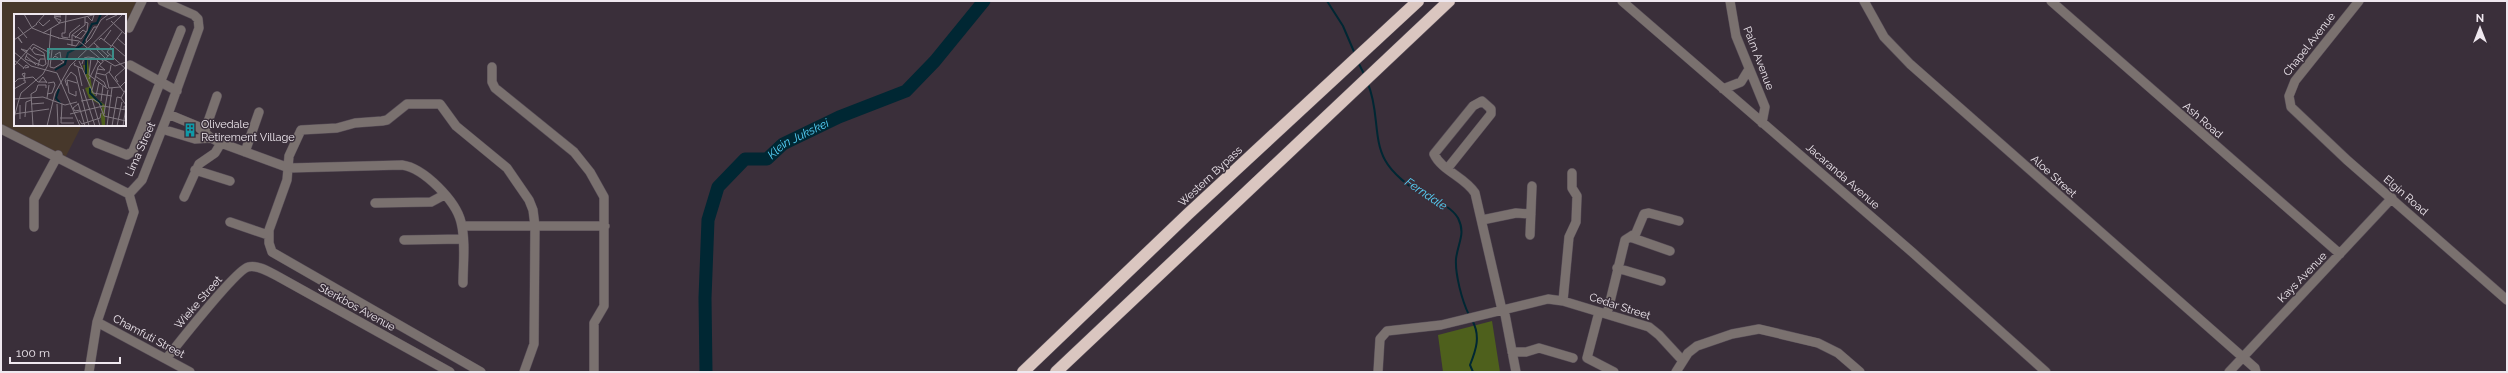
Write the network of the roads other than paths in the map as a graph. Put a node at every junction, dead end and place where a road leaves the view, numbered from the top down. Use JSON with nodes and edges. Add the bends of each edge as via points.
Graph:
{"nodes":[{"id":1,"x":142,"y":1,"type":"edge"},
{"id":2,"x":162,"y":1,"type":"edge"},
{"id":3,"x":1418,"y":1,"type":"edge"},
{"id":4,"x":1449,"y":1,"type":"edge"},
{"id":5,"x":1622,"y":1,"type":"edge"},
{"id":6,"x":1730,"y":1,"type":"edge"},
{"id":7,"x":1864,"y":1,"type":"edge"},
{"id":8,"x":2051,"y":1,"type":"edge"},
{"id":9,"x":2359,"y":1,"type":"edge"},
{"id":10,"x":129,"y":28,"type":"dead end"},
{"id":11,"x":181,"y":30,"type":"dead end"},
{"id":12,"x":130,"y":64,"type":"dead end"},
{"id":13,"x":492,"y":67,"type":"dead end"},
{"id":14,"x":1749,"y":69,"type":"junction"},
{"id":15,"x":162,"y":83,"type":"junction"},
{"id":16,"x":1723,"y":89,"type":"junction"},
{"id":17,"x":177,"y":91,"type":"junction"},
{"id":18,"x":217,"y":96,"type":"dead end"},
{"id":19,"x":2291,"y":106,"type":"joint"},
{"id":20,"x":259,"y":112,"type":"dead end"},
{"id":21,"x":168,"y":114,"type":"junction"},
{"id":22,"x":1,"y":123,"type":"edge"},
{"id":23,"x":1762,"y":123,"type":"junction"},
{"id":24,"x":1,"y":129,"type":"edge"},
{"id":25,"x":162,"y":129,"type":"junction"},
{"id":26,"x":206,"y":136,"type":"junction"},
{"id":27,"x":97,"y":142,"type":"dead end"},
{"id":28,"x":221,"y":143,"type":"junction"},
{"id":29,"x":245,"y":152,"type":"junction"},
{"id":30,"x":60,"y":158,"type":"junction"},
{"id":31,"x":288,"y":168,"type":"junction"},
{"id":32,"x":1447,"y":169,"type":"junction"},
{"id":33,"x":195,"y":170,"type":"junction"},
{"id":34,"x":1572,"y":174,"type":"dead end"},
{"id":35,"x":230,"y":181,"type":"dead end"},
{"id":36,"x":1532,"y":186,"type":"dead end"},
{"id":37,"x":129,"y":194,"type":"junction"},
{"id":38,"x":444,"y":195,"type":"junction"},
{"id":39,"x":184,"y":197,"type":"dead end"},
{"id":40,"x":2392,"y":198,"type":"junction"},
{"id":41,"x":375,"y":203,"type":"dead end"},
{"id":42,"x":1531,"y":214,"type":"junction"},
{"id":43,"x":1482,"y":220,"type":"junction"},
{"id":44,"x":1679,"y":221,"type":"dead end"},
{"id":45,"x":230,"y":222,"type":"dead end"},
{"id":46,"x":462,"y":226,"type":"junction"},
{"id":47,"x":535,"y":226,"type":"junction"},
{"id":48,"x":605,"y":226,"type":"junction"},
{"id":49,"x":34,"y":227,"type":"dead end"},
{"id":50,"x":1530,"y":234,"type":"dead end"},
{"id":51,"x":268,"y":236,"type":"junction"},
{"id":52,"x":1630,"y":237,"type":"junction"},
{"id":53,"x":463,"y":239,"type":"junction"},
{"id":54,"x":404,"y":240,"type":"dead end"},
{"id":55,"x":1670,"y":251,"type":"dead end"},
{"id":56,"x":2340,"y":254,"type":"junction"},
{"id":57,"x":252,"y":266,"type":"joint"},
{"id":58,"x":1617,"y":268,"type":"junction"},
{"id":59,"x":1661,"y":281,"type":"dead end"},
{"id":60,"x":462,"y":283,"type":"dead end"},
{"id":61,"x":2507,"y":300,"type":"edge"},
{"id":62,"x":1563,"y":301,"type":"junction"},
{"id":63,"x":1503,"y":309,"type":"junction"},
{"id":64,"x":1603,"y":313,"type":"junction"},
{"id":65,"x":97,"y":322,"type":"junction"},
{"id":66,"x":1512,"y":352,"type":"junction"},
{"id":67,"x":2242,"y":357,"type":"junction"},
{"id":68,"x":1573,"y":358,"type":"dead end"},
{"id":69,"x":166,"y":359,"type":"junction"},
{"id":70,"x":1683,"y":361,"type":"junction"},
{"id":71,"x":89,"y":372,"type":"edge"},
{"id":72,"x":190,"y":372,"type":"edge"},
{"id":73,"x":450,"y":372,"type":"edge"},
{"id":74,"x":482,"y":372,"type":"edge"},
{"id":75,"x":524,"y":372,"type":"edge"},
{"id":76,"x":594,"y":372,"type":"edge"},
{"id":77,"x":1023,"y":372,"type":"edge"},
{"id":78,"x":1056,"y":372,"type":"edge"},
{"id":79,"x":1378,"y":372,"type":"edge"},
{"id":80,"x":1516,"y":372,"type":"edge"},
{"id":81,"x":1614,"y":372,"type":"edge"},
{"id":82,"x":1676,"y":372,"type":"edge"},
{"id":83,"x":1860,"y":372,"type":"edge"},
{"id":84,"x":2046,"y":372,"type":"edge"},
{"id":85,"x":2229,"y":372,"type":"edge"},
{"id":86,"x":2256,"y":372,"type":"edge"}],
"edges":[{"from":1,"to":10,"type":"street"},
{"from":2,"to":17,"type":"street","name":"Lima Street","via":[[194,14],[199,23]]},
{"from":3,"to":77,"type":"highway","name":"Western Bypass"},
{"from":4,"to":78,"type":"highway"},
{"from":5,"to":16,"type":"street","name":"Jacaranda Avenue"},
{"from":6,"to":14,"type":"street","name":"Palm Avenue","via":[[1734,27]]},
{"from":7,"to":67,"type":"street","name":"Aloe Street","via":[[1884,38],[1901,56]]},
{"from":8,"to":56,"type":"street","name":"Ash Road"},
{"from":9,"to":19,"type":"street","name":"Chapel Avenue","via":[[2295,81],[2290,91]]},
{"from":11,"to":15,"type":"street"},
{"from":12,"to":15,"type":"street"},
{"from":13,"to":48,"type":"street","via":[[492,82],[495,88],[574,152],[590,172],[604,197]]},
{"from":14,"to":16,"type":"street","via":[[1741,82]]},
{"from":14,"to":23,"type":"street","name":"Palm Avenue","via":[[1765,107]]},
{"from":15,"to":17,"type":"street"},
{"from":15,"to":27,"type":"street","via":[[131,154],[120,154]]},
{"from":16,"to":23,"type":"street","name":"Jacaranda Avenue"},
{"from":17,"to":21,"type":"street","name":"Lima Street"},
{"from":18,"to":26,"type":"street"},
{"from":19,"to":40,"type":"street","name":"Elgin Road","via":[[2347,160]]},
{"from":20,"to":29,"type":"street"},
{"from":21,"to":25,"type":"street","name":"Lima Street"},
{"from":21,"to":26,"type":"street","via":[[197,126]]},
{"from":22,"to":30,"type":"street"},
{"from":23,"to":84,"type":"street","name":"Jacaranda Avenue"},
{"from":24,"to":30,"type":"street"},
{"from":25,"to":26,"type":"street"},
{"from":25,"to":37,"type":"street","name":"Lima Street","via":[[142,180]]},
{"from":26,"to":28,"type":"street"},
{"from":28,"to":29,"type":"street"},
{"from":28,"to":33,"type":"street","via":[[215,153]]},
{"from":29,"to":31,"type":"street"},
{"from":30,"to":37,"type":"street"},
{"from":30,"to":49,"type":"street","via":[[34,200]]},
{"from":31,"to":38,"type":"street","via":[[411,167],[426,175]]},
{"from":31,"to":47,"type":"street","via":[[292,147],[302,129],[336,128],[355,123],[382,121],[407,104],[436,103],[444,106],[456,126],[507,168],[529,200]]},
{"from":31,"to":51,"type":"street","via":[[287,180]]},
{"from":32,"to":32,"type":"street","via":[[1436,159],[1436,148],[1473,106],[1482,101],[1491,109],[1491,114]]},
{"from":32,"to":43,"type":"street","via":[[1471,187]]},
{"from":33,"to":35,"type":"street"},
{"from":33,"to":39,"type":"street"},
{"from":34,"to":62,"type":"street","via":[[1572,188],[1577,196],[1576,222],[1569,237]]},
{"from":36,"to":42,"type":"street"},
{"from":37,"to":65,"type":"street","via":[[134,212],[106,288]]},
{"from":38,"to":41,"type":"street","via":[[431,202]]},
{"from":38,"to":46,"type":"street","via":[[458,214]]},
{"from":40,"to":56,"type":"street","name":"Kays Avenue"},
{"from":40,"to":61,"type":"street","name":"Elgin Road"},
{"from":42,"to":43,"type":"street","via":[[1516,213]]},
{"from":42,"to":50,"type":"street"},
{"from":43,"to":63,"type":"street"},
{"from":44,"to":52,"type":"street","via":[[1644,214],[1636,233]]},
{"from":45,"to":51,"type":"street"},
{"from":46,"to":47,"type":"street"},
{"from":46,"to":53,"type":"street"},
{"from":47,"to":48,"type":"street"},
{"from":47,"to":75,"type":"street","via":[[534,344]]},
{"from":48,"to":76,"type":"street","via":[[604,306],[594,323]]},
{"from":51,"to":74,"type":"street","via":[[272,252]]},
{"from":52,"to":55,"type":"street"},
{"from":52,"to":58,"type":"street","via":[[1625,240]]},
{"from":53,"to":54,"type":"street"},
{"from":53,"to":60,"type":"street"},
{"from":56,"to":67,"type":"street","name":"Kays Avenue"},
{"from":57,"to":69,"type":"street","name":"Wieke Street","via":[[240,272]]},
{"from":57,"to":73,"type":"street","name":"Sterkbos Avenue","via":[[279,277]]},
{"from":58,"to":59,"type":"street"},
{"from":58,"to":64,"type":"street"},
{"from":62,"to":63,"type":"street","name":"Cedar Street","via":[[1540,300]]},
{"from":62,"to":64,"type":"street","name":"Cedar Street"},
{"from":63,"to":66,"type":"street"},
{"from":63,"to":79,"type":"street","name":"Cedar Street","via":[[1460,321],[1384,333],[1380,340]]},
{"from":64,"to":70,"type":"street","name":"Cedar Street","via":[[1641,324],[1654,331]]},
{"from":64,"to":81,"type":"street","via":[[1587,358]]},
{"from":65,"to":69,"type":"street","name":"Chamfuti Street"},
{"from":65,"to":71,"type":"street"},
{"from":66,"to":68,"type":"street","via":[[1526,352],[1539,348]]},
{"from":66,"to":80,"type":"street"},
{"from":67,"to":85,"type":"street","name":"Kays Avenue"},
{"from":67,"to":86,"type":"street","name":"Aloe Street"},
{"from":69,"to":72,"type":"street","name":"Chamfuti Street"},
{"from":70,"to":82,"type":"street"},
{"from":70,"to":83,"type":"street","via":[[1692,349],[1703,343],[1759,329],[1818,342],[1838,353]]}]}
